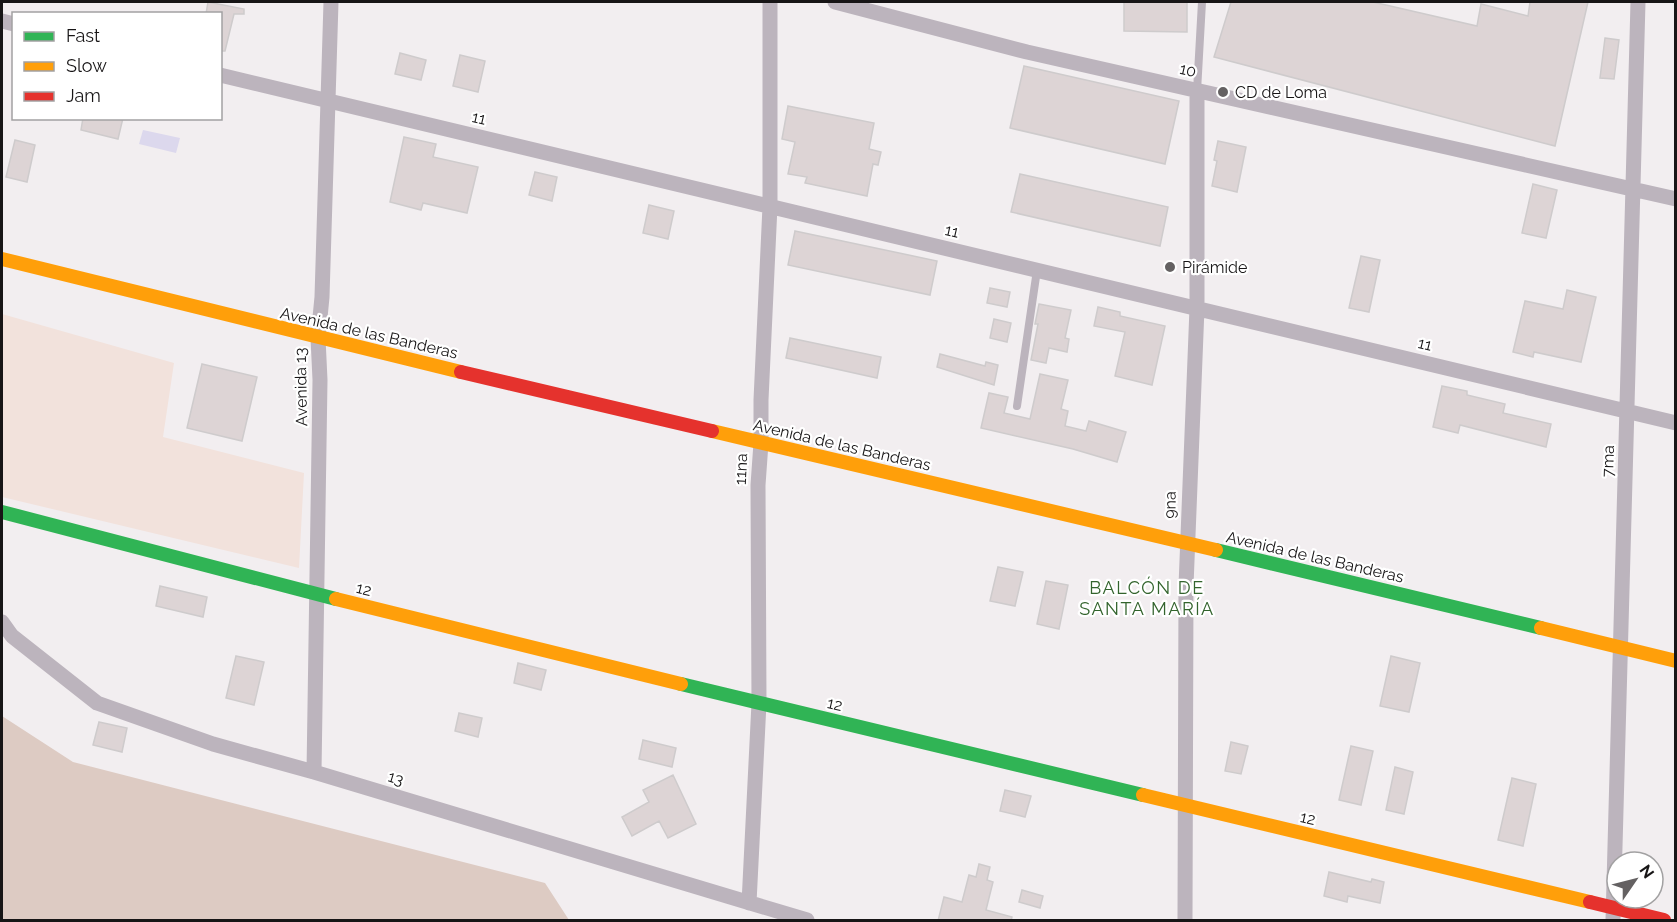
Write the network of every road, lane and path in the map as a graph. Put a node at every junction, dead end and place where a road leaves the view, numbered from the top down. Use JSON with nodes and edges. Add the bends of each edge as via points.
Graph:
{"nodes":[{"id":1,"x":331,"y":2,"type":"edge"},
{"id":2,"x":770,"y":2,"type":"edge"},
{"id":3,"x":835,"y":2,"type":"edge"},
{"id":4,"x":1202,"y":2,"type":"edge"},
{"id":5,"x":1638,"y":2,"type":"edge"},
{"id":6,"x":222,"y":75,"type":"edge"},
{"id":7,"x":1197,"y":91,"type":"junction"},
{"id":8,"x":328,"y":101,"type":"junction"},
{"id":9,"x":1633,"y":190,"type":"junction"},
{"id":10,"x":1676,"y":200,"type":"edge"},
{"id":11,"x":770,"y":206,"type":"junction"},
{"id":12,"x":2,"y":259,"type":"edge"},
{"id":13,"x":1037,"y":270,"type":"junction"},
{"id":14,"x":1197,"y":308,"type":"junction"},
{"id":15,"x":318,"y":338,"type":"junction"},
{"id":16,"x":1017,"y":406,"type":"dead end"},
{"id":17,"x":1627,"y":411,"type":"junction"},
{"id":18,"x":1676,"y":423,"type":"edge"},
{"id":19,"x":761,"y":443,"type":"junction"},
{"id":20,"x":2,"y":512,"type":"edge"},
{"id":21,"x":1188,"y":543,"type":"junction"},
{"id":22,"x":317,"y":594,"type":"junction"},
{"id":23,"x":2,"y":622,"type":"edge"},
{"id":24,"x":1620,"y":647,"type":"junction"},
{"id":25,"x":1676,"y":661,"type":"edge"},
{"id":26,"x":759,"y":703,"type":"junction"},
{"id":27,"x":314,"y":772,"type":"junction"},
{"id":28,"x":1186,"y":805,"type":"junction"},
{"id":29,"x":749,"y":903,"type":"junction"},
{"id":30,"x":1613,"y":914,"type":"edge"},
{"id":31,"x":807,"y":921,"type":"edge"},
{"id":32,"x":1185,"y":921,"type":"edge"},
{"id":33,"x":1664,"y":921,"type":"edge"}],
"edges":[{"from":1,"to":8,"type":"street","name":"Avenida 13"},
{"from":2,"to":11,"type":"street","name":"11na"},
{"from":3,"to":7,"type":"street","name":"10"},
{"from":4,"to":7,"type":"lane"},
{"from":5,"to":9,"type":"street","name":"7ma"},
{"from":6,"to":8,"type":"street","name":"11"},
{"from":7,"to":9,"type":"street","name":"10"},
{"from":7,"to":14,"type":"street","name":"9na"},
{"from":8,"to":11,"type":"street","name":"11"},
{"from":8,"to":15,"type":"street","name":"Avenida 13"},
{"from":9,"to":10,"type":"street","name":"10"},
{"from":9,"to":17,"type":"street","name":"7ma"},
{"from":11,"to":13,"type":"street","name":"11"},
{"from":11,"to":19,"type":"street","name":"11na"},
{"from":12,"to":15,"type":"street","name":"Avenida de las Banderas"},
{"from":13,"to":14,"type":"street","name":"11"},
{"from":13,"to":16,"type":"lane"},
{"from":14,"to":17,"type":"street","name":"11"},
{"from":14,"to":21,"type":"street","name":"9na"},
{"from":15,"to":19,"type":"street","name":"Avenida de las Banderas"},
{"from":15,"to":22,"type":"street","name":"Avenida 13"},
{"from":17,"to":18,"type":"street","name":"11"},
{"from":17,"to":24,"type":"street","name":"7ma"},
{"from":19,"to":21,"type":"street","name":"Avenida de las Banderas"},
{"from":19,"to":26,"type":"street","name":"11na"},
{"from":20,"to":22,"type":"street","name":"12"},
{"from":21,"to":24,"type":"street","name":"Avenida de las Banderas"},
{"from":21,"to":28,"type":"street","name":"9na"},
{"from":22,"to":26,"type":"street","name":"12"},
{"from":22,"to":27,"type":"street","name":"Avenida 13"},
{"from":23,"to":27,"type":"street","name":"13","via":[[12,636],[97,703],[213,744]]},
{"from":24,"to":25,"type":"street","name":"Avenida de las Banderas"},
{"from":24,"to":30,"type":"street","name":"7ma"},
{"from":26,"to":28,"type":"street","name":"12"},
{"from":26,"to":29,"type":"street","name":"11na"},
{"from":27,"to":29,"type":"street","name":"13"},
{"from":28,"to":30,"type":"street","name":"12"},
{"from":28,"to":32,"type":"street","name":"9na"},
{"from":29,"to":31,"type":"street","name":"13"},
{"from":30,"to":33,"type":"street","name":"12"}]}
